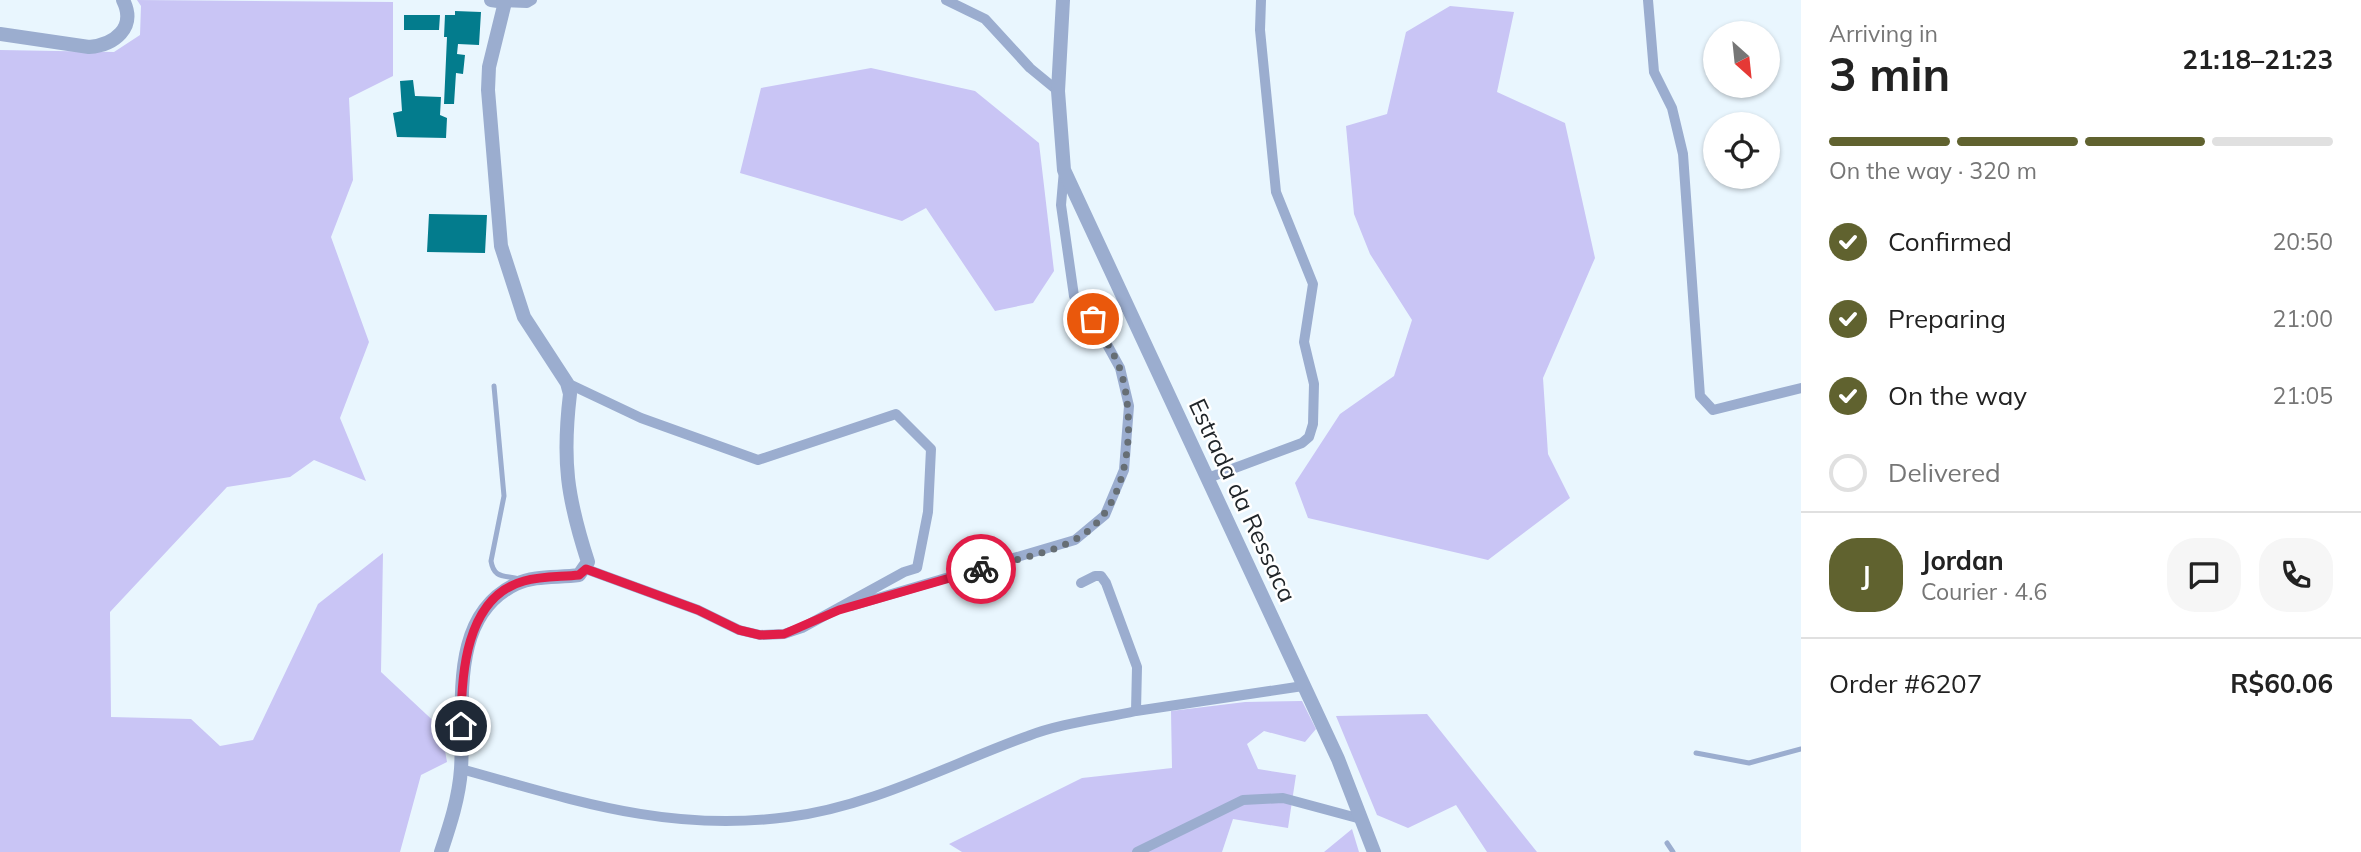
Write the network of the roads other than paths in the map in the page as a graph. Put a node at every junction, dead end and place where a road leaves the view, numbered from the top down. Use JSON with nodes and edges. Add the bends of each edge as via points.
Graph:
{"nodes":[{"id":1,"x":123,"y":0,"type":"edge"},
{"id":2,"x":532,"y":0,"type":"edge"},
{"id":3,"x":946,"y":0,"type":"edge"},
{"id":4,"x":1063,"y":0,"type":"edge"},
{"id":5,"x":1261,"y":0,"type":"edge"},
{"id":6,"x":1648,"y":0,"type":"edge"},
{"id":7,"x":498,"y":1,"type":"edge"},
{"id":8,"x":0,"y":34,"type":"edge"},
{"id":9,"x":1058,"y":91,"type":"junction"},
{"id":10,"x":1064,"y":170,"type":"junction"},
{"id":11,"x":567,"y":383,"type":"junction"},
{"id":12,"x":494,"y":386,"type":"dead end"},
{"id":13,"x":1801,"y":388,"type":"edge"},
{"id":14,"x":1208,"y":478,"type":"junction"},
{"id":15,"x":586,"y":569,"type":"junction"},
{"id":16,"x":525,"y":580,"type":"junction"},
{"id":17,"x":1081,"y":583,"type":"dead end"},
{"id":18,"x":839,"y":610,"type":"junction"},
{"id":19,"x":1303,"y":686,"type":"junction"},
{"id":20,"x":1136,"y":711,"type":"junction"},
{"id":21,"x":1801,"y":749,"type":"edge"},
{"id":22,"x":1696,"y":753,"type":"dead end"},
{"id":23,"x":461,"y":769,"type":"junction"},
{"id":24,"x":1361,"y":819,"type":"junction"},
{"id":25,"x":1667,"y":843,"type":"dead end"},
{"id":26,"x":441,"y":852,"type":"edge"},
{"id":27,"x":1137,"y":852,"type":"edge"},
{"id":28,"x":1374,"y":852,"type":"edge"},
{"id":29,"x":1673,"y":852,"type":"edge"}],
"edges":[{"from":1,"to":8,"type":"street","via":[[128,19],[122,34],[103,46]]},
{"from":2,"to":7,"type":"street","via":[[527,4]]},
{"from":3,"to":9,"type":"street","via":[[985,19]]},
{"from":4,"to":9,"type":"street"},
{"from":5,"to":14,"type":"street","via":[[1276,192],[1313,284],[1304,342],[1314,384],[1313,424],[1302,443]]},
{"from":6,"to":13,"type":"street","via":[[1654,72],[1672,108],[1683,154],[1700,396],[1713,410]]},
{"from":7,"to":11,"type":"street","via":[[488,90],[501,246],[524,317]]},
{"from":9,"to":10,"type":"street"},
{"from":10,"to":14,"type":"street","name":"Estrada da Ressaca"},
{"from":10,"to":18,"type":"street","via":[[1061,205],[1074,296],[1093,319],[1120,368],[1129,406],[1124,470],[1105,515],[1075,540]]},
{"from":11,"to":15,"type":"street","via":[[568,497],[588,562]]},
{"from":11,"to":18,"type":"street","via":[[641,418],[758,460],[896,414],[931,449],[928,512],[918,568]]},
{"from":12,"to":16,"type":"lane","via":[[504,496],[492,570],[501,578]]},
{"from":14,"to":19,"type":"street","name":"Estrada da Ressaca"},
{"from":15,"to":16,"type":"street","via":[[579,575]]},
{"from":15,"to":18,"type":"street","via":[[760,635],[784,634]]},
{"from":16,"to":23,"type":"street","via":[[496,597],[476,625],[461,682]]},
{"from":17,"to":20,"type":"street","via":[[1101,576],[1115,602],[1137,667]]},
{"from":19,"to":20,"type":"street"},
{"from":19,"to":24,"type":"street","name":"Estrada da Ressaca"},
{"from":20,"to":23,"type":"street","via":[[1031,734],[884,792],[786,818],[691,822],[628,814]]},
{"from":21,"to":22,"type":"lane","via":[[1749,762]]},
{"from":23,"to":26,"type":"street"},
{"from":24,"to":27,"type":"street","via":[[1283,798],[1243,800]]},
{"from":24,"to":28,"type":"street","name":"Estrada da Ressaca"},
{"from":25,"to":29,"type":"lane"}]}
